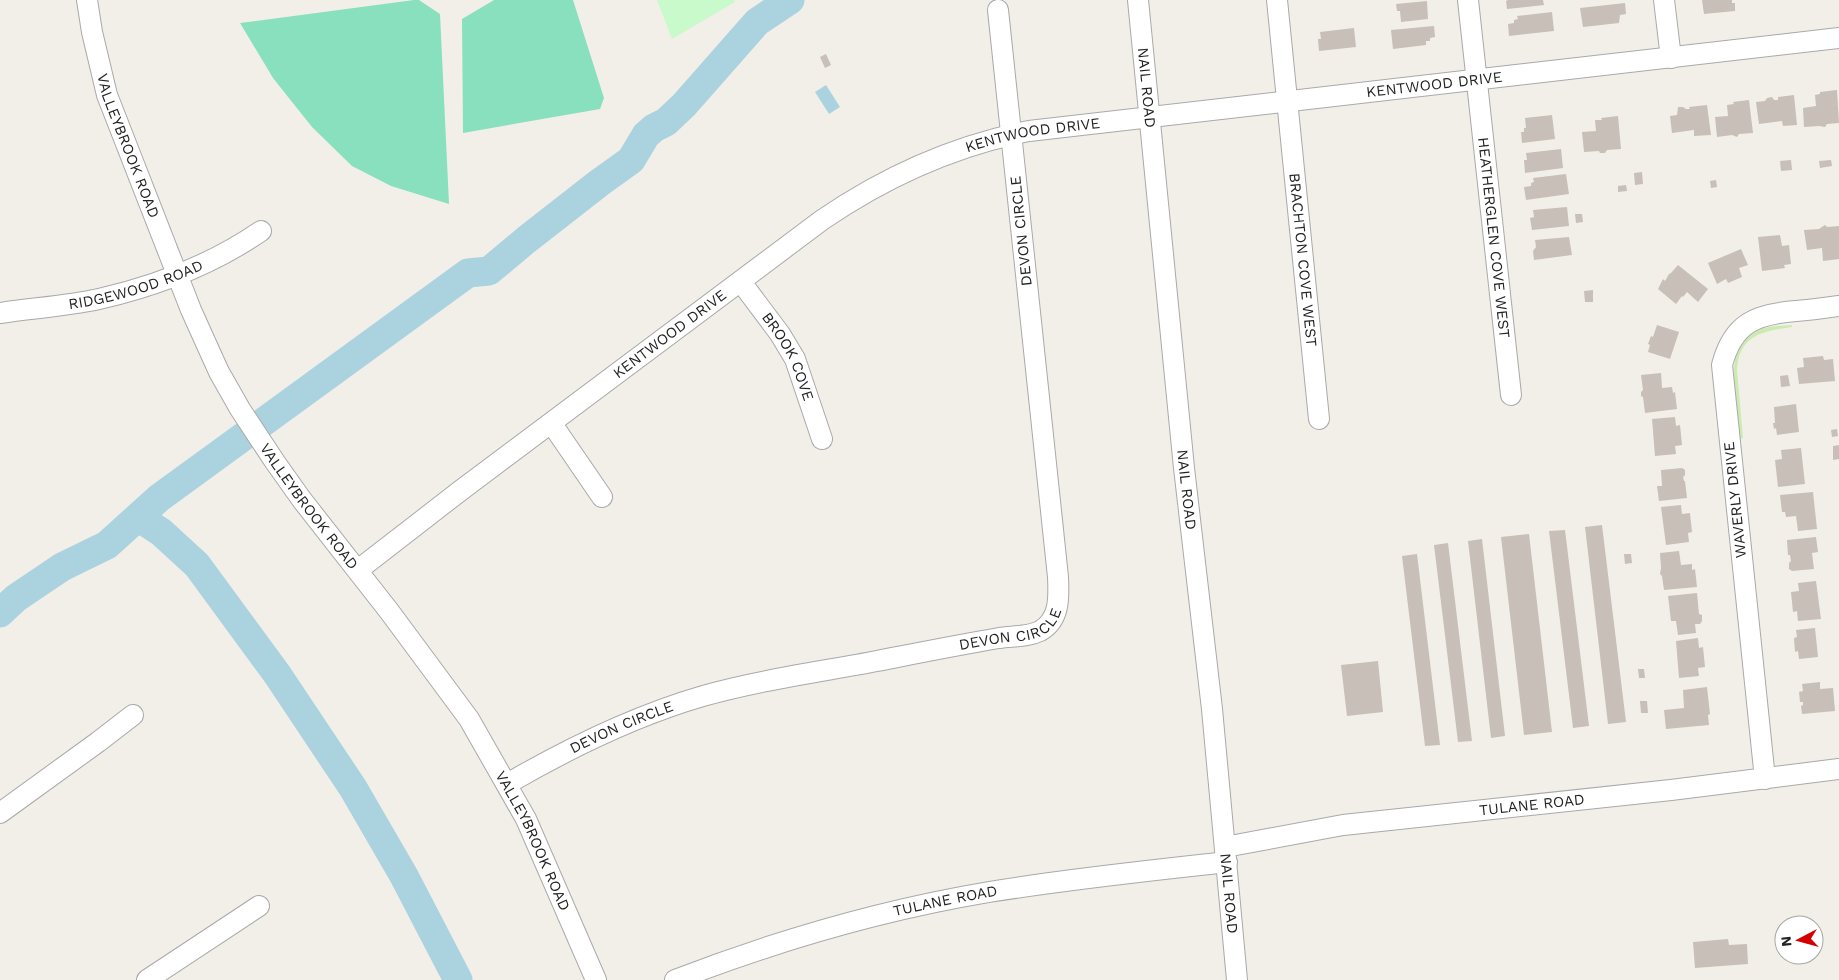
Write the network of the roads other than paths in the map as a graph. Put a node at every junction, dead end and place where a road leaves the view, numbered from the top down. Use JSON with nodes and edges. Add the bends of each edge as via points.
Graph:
{"nodes":[{"id":1,"x":87,"y":0,"type":"edge"},
{"id":2,"x":1138,"y":0,"type":"edge"},
{"id":3,"x":1278,"y":0,"type":"edge"},
{"id":4,"x":1468,"y":0,"type":"edge"},
{"id":5,"x":1664,"y":0,"type":"edge"},
{"id":6,"x":998,"y":10,"type":"dead end"},
{"id":7,"x":1839,"y":38,"type":"edge"},
{"id":8,"x":1671,"y":58,"type":"junction"},
{"id":9,"x":1478,"y":80,"type":"junction"},
{"id":10,"x":1288,"y":102,"type":"junction"},
{"id":11,"x":1149,"y":118,"type":"junction"},
{"id":12,"x":1011,"y":135,"type":"junction"},
{"id":13,"x":261,"y":231,"type":"dead end"},
{"id":14,"x":178,"y":275,"type":"junction"},
{"id":15,"x":741,"y":282,"type":"junction"},
{"id":16,"x":1839,"y":306,"type":"edge"},
{"id":17,"x":0,"y":313,"type":"edge"},
{"id":18,"x":1511,"y":395,"type":"dead end"},
{"id":19,"x":1320,"y":418,"type":"dead end"},
{"id":20,"x":552,"y":424,"type":"junction"},
{"id":21,"x":822,"y":439,"type":"dead end"},
{"id":22,"x":602,"y":497,"type":"dead end"},
{"id":23,"x":358,"y":570,"type":"junction"},
{"id":24,"x":133,"y":715,"type":"dead end"},
{"id":25,"x":1839,"y":769,"type":"edge"},
{"id":26,"x":1765,"y":779,"type":"junction"},
{"id":27,"x":507,"y":784,"type":"junction"},
{"id":28,"x":0,"y":813,"type":"edge"},
{"id":29,"x":1226,"y":854,"type":"junction"},
{"id":30,"x":259,"y":906,"type":"dead end"},
{"id":31,"x":147,"y":980,"type":"edge"},
{"id":32,"x":596,"y":980,"type":"edge"},
{"id":33,"x":675,"y":980,"type":"edge"},
{"id":34,"x":1237,"y":980,"type":"edge"}],
"edges":[{"from":1,"to":14,"type":"street","name":"VALLEYBROOK ROAD","via":[[107,95]]},
{"from":2,"to":11,"type":"street","name":"NAIL ROAD"},
{"from":3,"to":10,"type":"street","name":"BRACHTON COVE WEST"},
{"from":4,"to":9,"type":"street","name":"HEATHERGLEN COVE WEST"},
{"from":5,"to":8,"type":"street"},
{"from":6,"to":12,"type":"street","name":"DEVON CIRCLE"},
{"from":7,"to":8,"type":"street","name":"KENTWOOD DRIVE"},
{"from":8,"to":9,"type":"street","name":"KENTWOOD DRIVE"},
{"from":9,"to":10,"type":"street","name":"KENTWOOD DRIVE"},
{"from":9,"to":18,"type":"street","name":"HEATHERGLEN COVE WEST"},
{"from":10,"to":11,"type":"street","name":"KENTWOOD DRIVE"},
{"from":10,"to":19,"type":"street","name":"BRACHTON COVE WEST"},
{"from":11,"to":12,"type":"street","name":"KENTWOOD DRIVE"},
{"from":11,"to":29,"type":"street","name":"NAIL ROAD"},
{"from":12,"to":15,"type":"street","name":"KENTWOOD DRIVE","via":[[945,154],[886,180],[822,220]]},
{"from":12,"to":27,"type":"street","name":"DEVON CIRCLE","via":[[1058,577],[1058,606],[1052,621],[1032,634],[701,697],[595,736]]},
{"from":13,"to":14,"type":"street","name":"RIDGEWOOD ROAD","via":[[227,252]]},
{"from":14,"to":17,"type":"street","name":"RIDGEWOOD ROAD","via":[[98,299]]},
{"from":14,"to":23,"type":"street","name":"VALLEYBROOK ROAD","via":[[191,310],[240,409],[275,462]]},
{"from":15,"to":20,"type":"street","name":"KENTWOOD DRIVE"},
{"from":15,"to":21,"type":"street","name":"BROOK COVE","via":[[795,359]]},
{"from":16,"to":26,"type":"street","name":"WAVERLY DRIVE","via":[[1760,316],[1736,333],[1722,365]]},
{"from":20,"to":22,"type":"street"},
{"from":20,"to":23,"type":"street","name":"KENTWOOD DRIVE"},
{"from":23,"to":27,"type":"street","name":"VALLEYBROOK ROAD","via":[[469,719]]},
{"from":24,"to":28,"type":"street"},
{"from":25,"to":26,"type":"street","name":"TULANE ROAD"},
{"from":26,"to":29,"type":"street","name":"TULANE ROAD","via":[[1342,825]]},
{"from":27,"to":32,"type":"street","name":"VALLEYBROOK ROAD","via":[[526,819]]},
{"from":29,"to":33,"type":"street","name":"TULANE ROAD","via":[[988,892],[906,909],[772,946]]},
{"from":29,"to":34,"type":"street","name":"NAIL ROAD"},
{"from":30,"to":31,"type":"street"}]}
